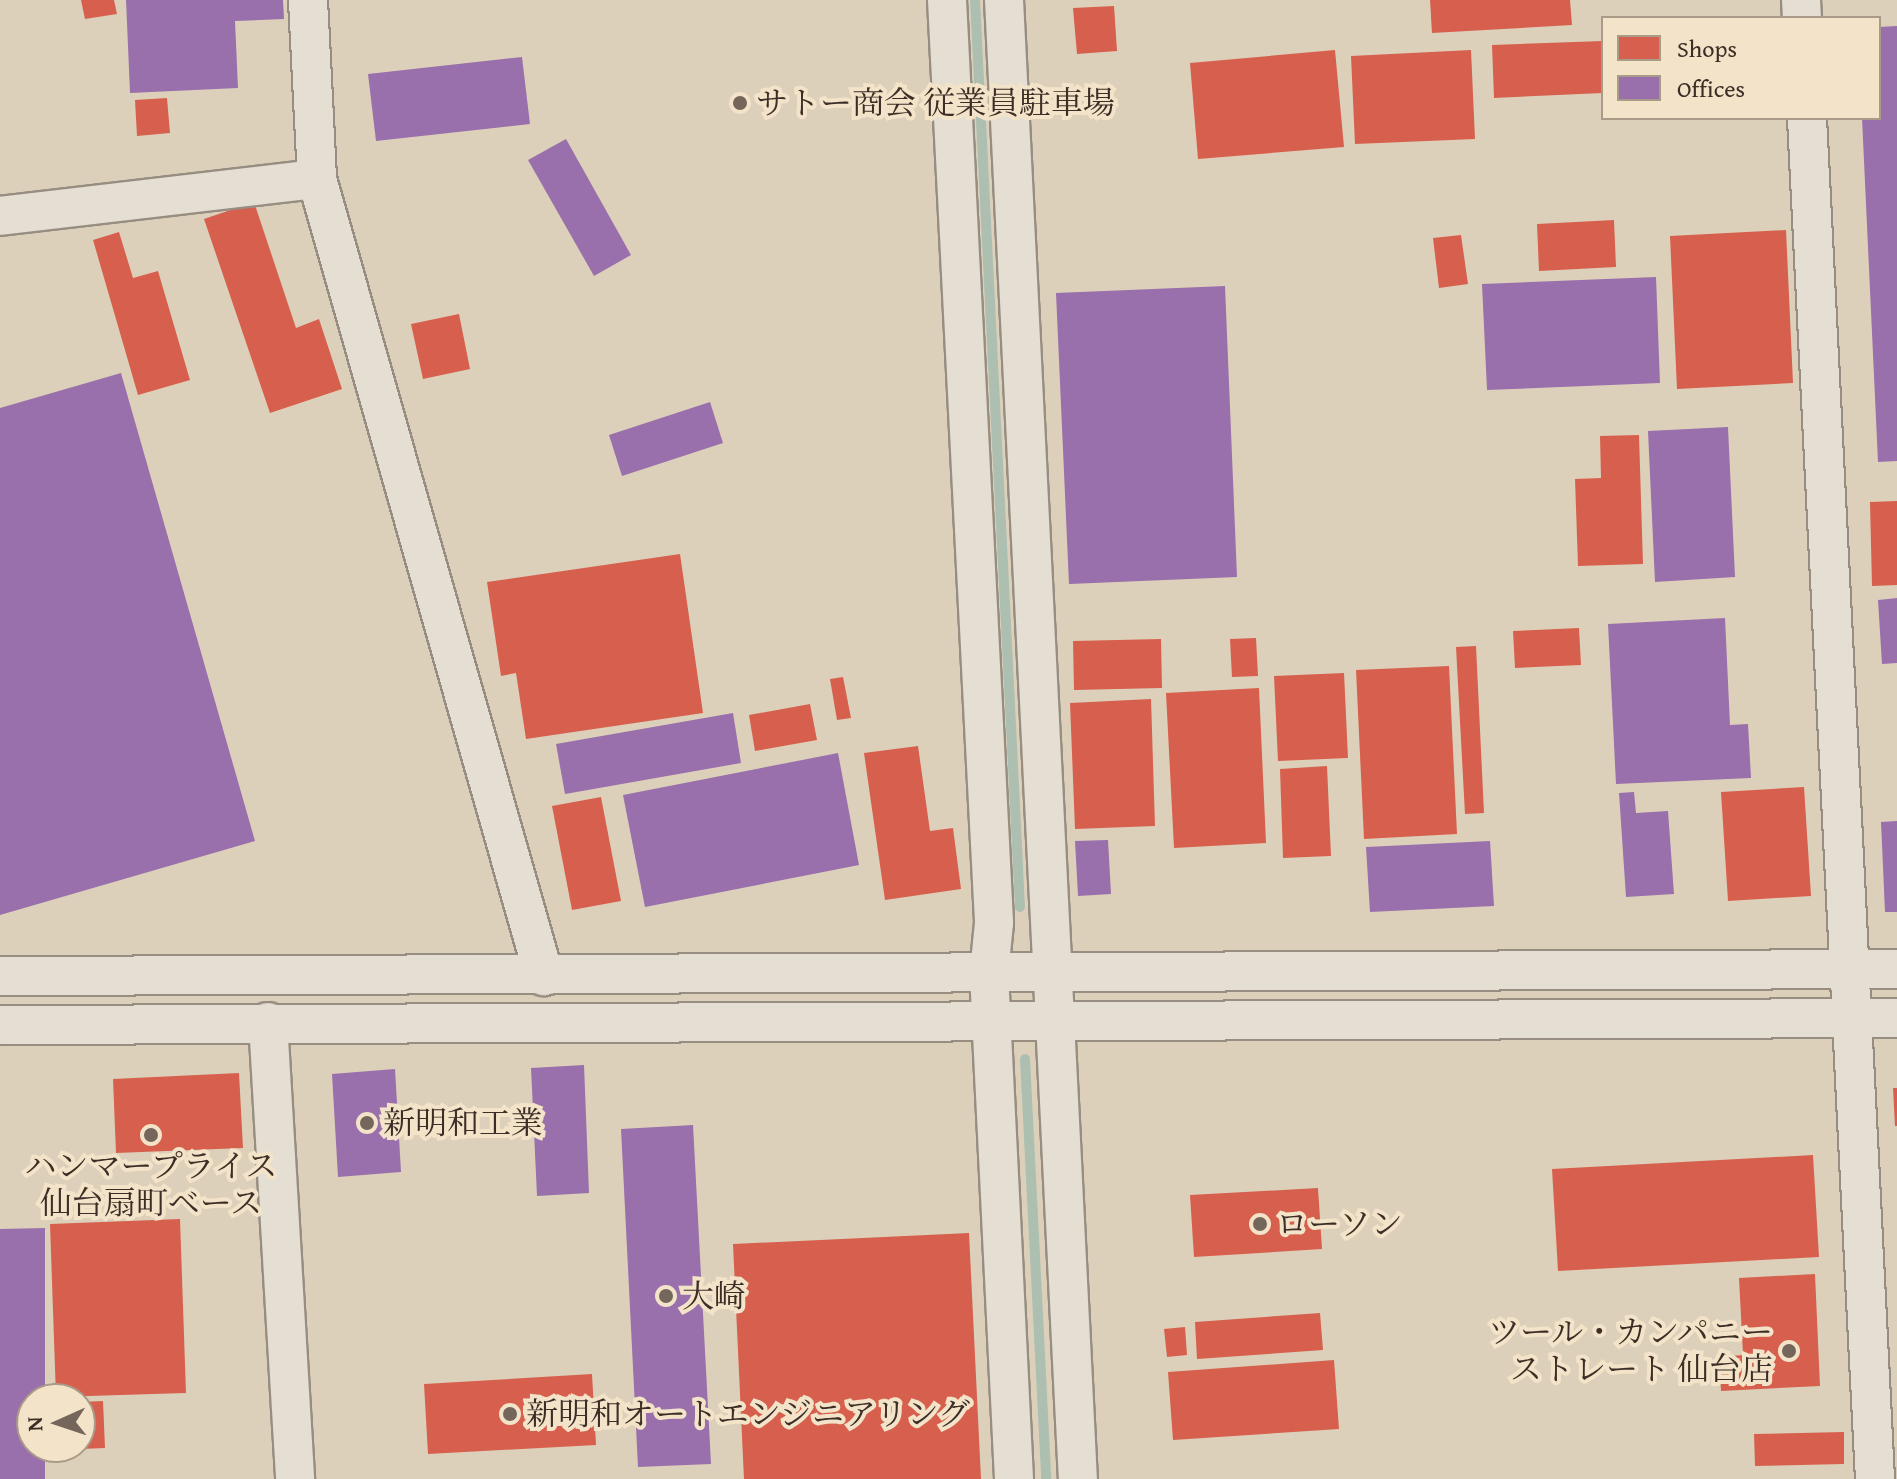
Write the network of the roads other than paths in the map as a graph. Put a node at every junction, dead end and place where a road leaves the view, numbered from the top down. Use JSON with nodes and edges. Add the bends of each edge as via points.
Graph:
{"nodes":[{"id":1,"x":308,"y":0,"type":"edge"},
{"id":2,"x":947,"y":0,"type":"edge"},
{"id":3,"x":1004,"y":0,"type":"edge"},
{"id":4,"x":1807,"y":120,"type":"edge"},
{"id":5,"x":317,"y":179,"type":"junction"},
{"id":6,"x":0,"y":216,"type":"edge"},
{"id":7,"x":1848,"y":969,"type":"junction"},
{"id":8,"x":1897,"y":969,"type":"edge"},
{"id":9,"x":989,"y":973,"type":"junction"},
{"id":10,"x":1052,"y":973,"type":"junction"},
{"id":11,"x":0,"y":976,"type":"edge"},
{"id":12,"x":544,"y":976,"type":"junction"},
{"id":13,"x":1897,"y":1018,"type":"edge"},
{"id":14,"x":1053,"y":1019,"type":"junction"},
{"id":15,"x":1852,"y":1019,"type":"junction"},
{"id":16,"x":991,"y":1020,"type":"junction"},
{"id":17,"x":268,"y":1022,"type":"junction"},
{"id":18,"x":0,"y":1025,"type":"edge"},
{"id":19,"x":295,"y":1479,"type":"edge"},
{"id":20,"x":1014,"y":1479,"type":"edge"},
{"id":21,"x":1078,"y":1479,"type":"edge"},
{"id":22,"x":1875,"y":1479,"type":"edge"}],
"edges":[{"from":1,"to":5,"type":"street"},
{"from":2,"to":9,"type":"street","via":[[994,923]]},
{"from":3,"to":10,"type":"street"},
{"from":4,"to":7,"type":"street"},
{"from":5,"to":6,"type":"street"},
{"from":5,"to":12,"type":"street"},
{"from":7,"to":8,"type":"street"},
{"from":7,"to":10,"type":"street"},
{"from":7,"to":15,"type":"street"},
{"from":9,"to":10,"type":"street"},
{"from":9,"to":12,"type":"street"},
{"from":9,"to":16,"type":"street"},
{"from":10,"to":14,"type":"street"},
{"from":11,"to":12,"type":"street"},
{"from":13,"to":15,"type":"street"},
{"from":14,"to":15,"type":"street"},
{"from":14,"to":16,"type":"street"},
{"from":14,"to":21,"type":"street"},
{"from":15,"to":22,"type":"street"},
{"from":16,"to":17,"type":"street","via":[[541,1027]]},
{"from":16,"to":20,"type":"street"},
{"from":17,"to":18,"type":"street"},
{"from":17,"to":19,"type":"street"}]}
